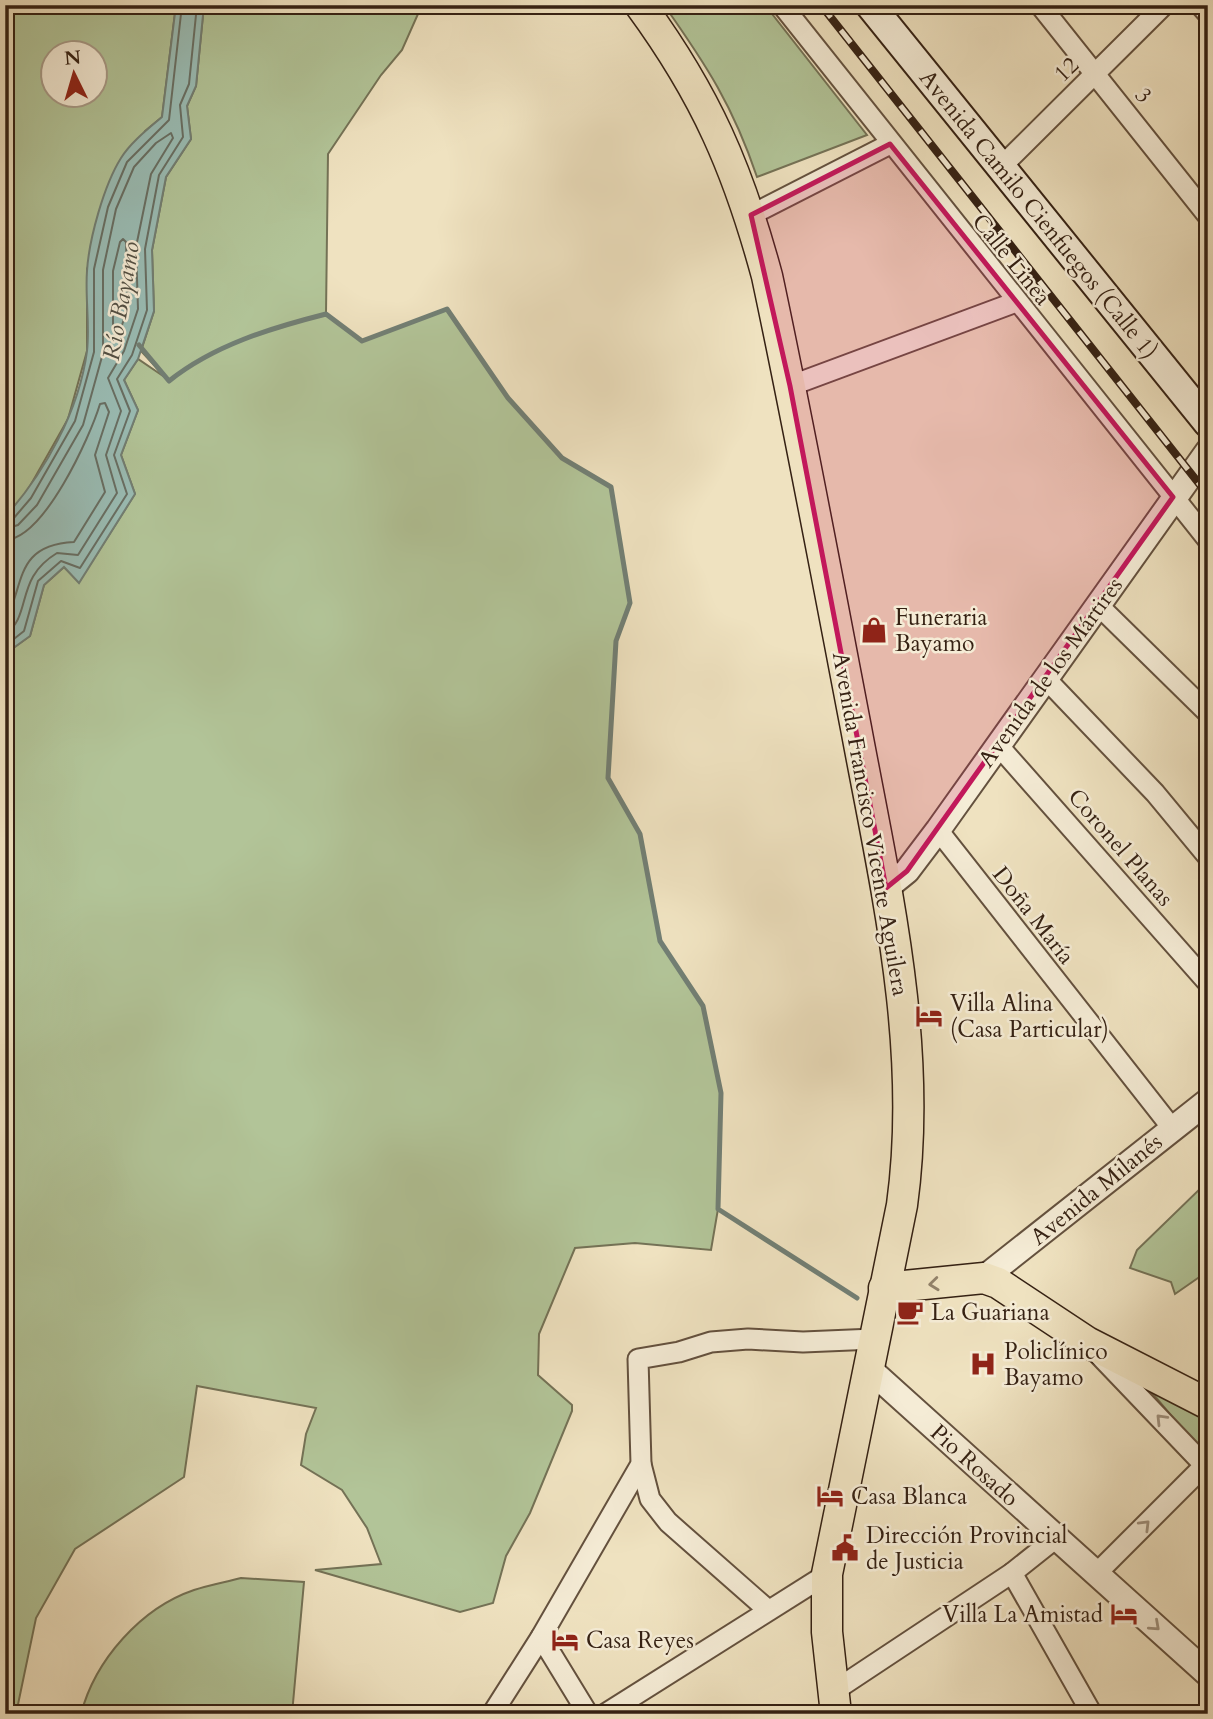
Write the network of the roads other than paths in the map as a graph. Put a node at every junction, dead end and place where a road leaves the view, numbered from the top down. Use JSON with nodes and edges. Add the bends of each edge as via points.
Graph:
{"nodes":[{"id":1,"x":640,"y":5,"type":"edge"},
{"id":2,"x":782,"y":5,"type":"edge"},
{"id":3,"x":870,"y":5,"type":"edge"},
{"id":4,"x":1040,"y":5,"type":"edge"},
{"id":5,"x":1164,"y":5,"type":"edge"},
{"id":6,"x":1200,"y":5,"type":"edge"},
{"id":7,"x":1208,"y":14,"type":"edge"},
{"id":8,"x":1096,"y":74,"type":"junction"},
{"id":9,"x":890,"y":144,"type":"junction"},
{"id":10,"x":1001,"y":167,"type":"junction"},
{"id":11,"x":751,"y":215,"type":"junction"},
{"id":12,"x":1208,"y":216,"type":"edge"},
{"id":13,"x":1016,"y":302,"type":"junction"},
{"id":14,"x":790,"y":386,"type":"junction"},
{"id":15,"x":1208,"y":423,"type":"edge"},
{"id":16,"x":1208,"y":451,"type":"edge"},
{"id":17,"x":1173,"y":497,"type":"junction"},
{"id":18,"x":1208,"y":540,"type":"edge"},
{"id":19,"x":1100,"y":607,"type":"junction"},
{"id":20,"x":1046,"y":680,"type":"junction"},
{"id":21,"x":1208,"y":713,"type":"edge"},
{"id":22,"x":997,"y":744,"type":"junction"},
{"id":23,"x":938,"y":830,"type":"junction"},
{"id":24,"x":1208,"y":857,"type":"edge"},
{"id":25,"x":886,"y":888,"type":"junction"},
{"id":26,"x":1208,"y":983,"type":"edge"},
{"id":27,"x":1208,"y":1101,"type":"edge"},
{"id":28,"x":1172,"y":1128,"type":"junction"},
{"id":29,"x":984,"y":1279,"type":"junction"},
{"id":30,"x":884,"y":1287,"type":"junction"},
{"id":31,"x":1087,"y":1342,"type":"junction"},
{"id":32,"x":871,"y":1354,"type":"junction"},
{"id":33,"x":1208,"y":1404,"type":"edge"},
{"id":34,"x":641,"y":1464,"type":"junction"},
{"id":35,"x":1207,"y":1465,"type":"edge"},
{"id":36,"x":1056,"y":1538,"type":"junction"},
{"id":37,"x":1012,"y":1573,"type":"junction"},
{"id":38,"x":1097,"y":1573,"type":"junction"},
{"id":39,"x":827,"y":1574,"type":"junction"},
{"id":40,"x":768,"y":1610,"type":"junction"},
{"id":41,"x":541,"y":1637,"type":"junction"},
{"id":42,"x":1208,"y":1674,"type":"edge"},
{"id":43,"x":834,"y":1704,"type":"edge"},
{"id":44,"x":492,"y":1714,"type":"edge"},
{"id":45,"x":588,"y":1714,"type":"edge"},
{"id":46,"x":605,"y":1714,"type":"edge"},
{"id":47,"x":1092,"y":1714,"type":"edge"}],
"edges":[{"from":1,"to":11,"type":"main road","name":"Avenida Francisco Vicente Aguilera","via":[[680,60],[716,126]]},
{"from":2,"to":9,"type":"street","name":"Calle Linea"},
{"from":3,"to":10,"type":"main road","name":"Avenida Camilo Cienfuegos (Calle 1)"},
{"from":4,"to":8,"type":"street","name":"3"},
{"from":5,"to":8,"type":"street","name":"12"},
{"from":6,"to":7,"type":"street"},
{"from":8,"to":10,"type":"street","name":"12"},
{"from":8,"to":12,"type":"street","name":"3"},
{"from":9,"to":11,"type":"street"},
{"from":9,"to":13,"type":"street","name":"Calle Linea"},
{"from":10,"to":15,"type":"main road","name":"Avenida Camilo Cienfuegos (Calle 1)"},
{"from":11,"to":14,"type":"main road","name":"Avenida Francisco Vicente Aguilera"},
{"from":13,"to":14,"type":"street"},
{"from":13,"to":17,"type":"street","name":"Calle Linea"},
{"from":14,"to":25,"type":"main road","name":"Avenida Francisco Vicente Aguilera"},
{"from":16,"to":17,"type":"street","name":"Avenida de los Mártires"},
{"from":17,"to":18,"type":"street","name":"Calle Linea"},
{"from":17,"to":19,"type":"street","name":"Avenida de los Mártires"},
{"from":19,"to":20,"type":"street","name":"Avenida de los Mártires"},
{"from":19,"to":21,"type":"street"},
{"from":20,"to":22,"type":"street","name":"Avenida de los Mártires"},
{"from":20,"to":24,"type":"street","via":[[1155,793]]},
{"from":22,"to":23,"type":"street","name":"Avenida de los Mártires"},
{"from":22,"to":26,"type":"street","name":"Coronel Planas"},
{"from":23,"to":25,"type":"street","name":"Avenida de los Mártires","via":[[907,871]]},
{"from":23,"to":28,"type":"street","name":"Doña María"},
{"from":25,"to":30,"type":"main road","name":"Avenida Francisco Vicente Aguilera","via":[[908,1060],[910,1116],[902,1205]]},
{"from":27,"to":28,"type":"street","name":"Avenida Milanés"},
{"from":28,"to":29,"type":"street","name":"Avenida Milanés"},
{"from":29,"to":30,"type":"main road","one_way":true},
{"from":29,"to":31,"type":"main road","via":[[998,1283]]},
{"from":30,"to":32,"type":"main road","name":"Avenida Francisco Vicente Aguilera"},
{"from":31,"to":33,"type":"main road"},
{"from":35,"to":31,"type":"street","one_way":true},
{"from":32,"to":34,"type":"street","via":[[803,1342],[748,1339],[711,1342],[638,1359]]},
{"from":32,"to":36,"type":"street","name":"Pio Rosado"},
{"from":32,"to":39,"type":"main road","name":"Avenida Francisco Vicente Aguilera"},
{"from":34,"to":40,"type":"street","via":[[650,1499],[668,1522]]},
{"from":34,"to":41,"type":"street"},
{"from":38,"to":35,"type":"street","one_way":true},
{"from":36,"to":37,"type":"street"},
{"from":36,"to":38,"type":"street","name":"Pio Rosado"},
{"from":37,"to":43,"type":"street"},
{"from":37,"to":47,"type":"street"},
{"from":38,"to":42,"type":"street","name":"Pio Rosado","one_way":true},
{"from":39,"to":40,"type":"street"},
{"from":39,"to":43,"type":"main road","name":"Avenida Francisco Vicente Aguilera"},
{"from":40,"to":46,"type":"street"},
{"from":41,"to":44,"type":"street"},
{"from":41,"to":45,"type":"street"}]}
